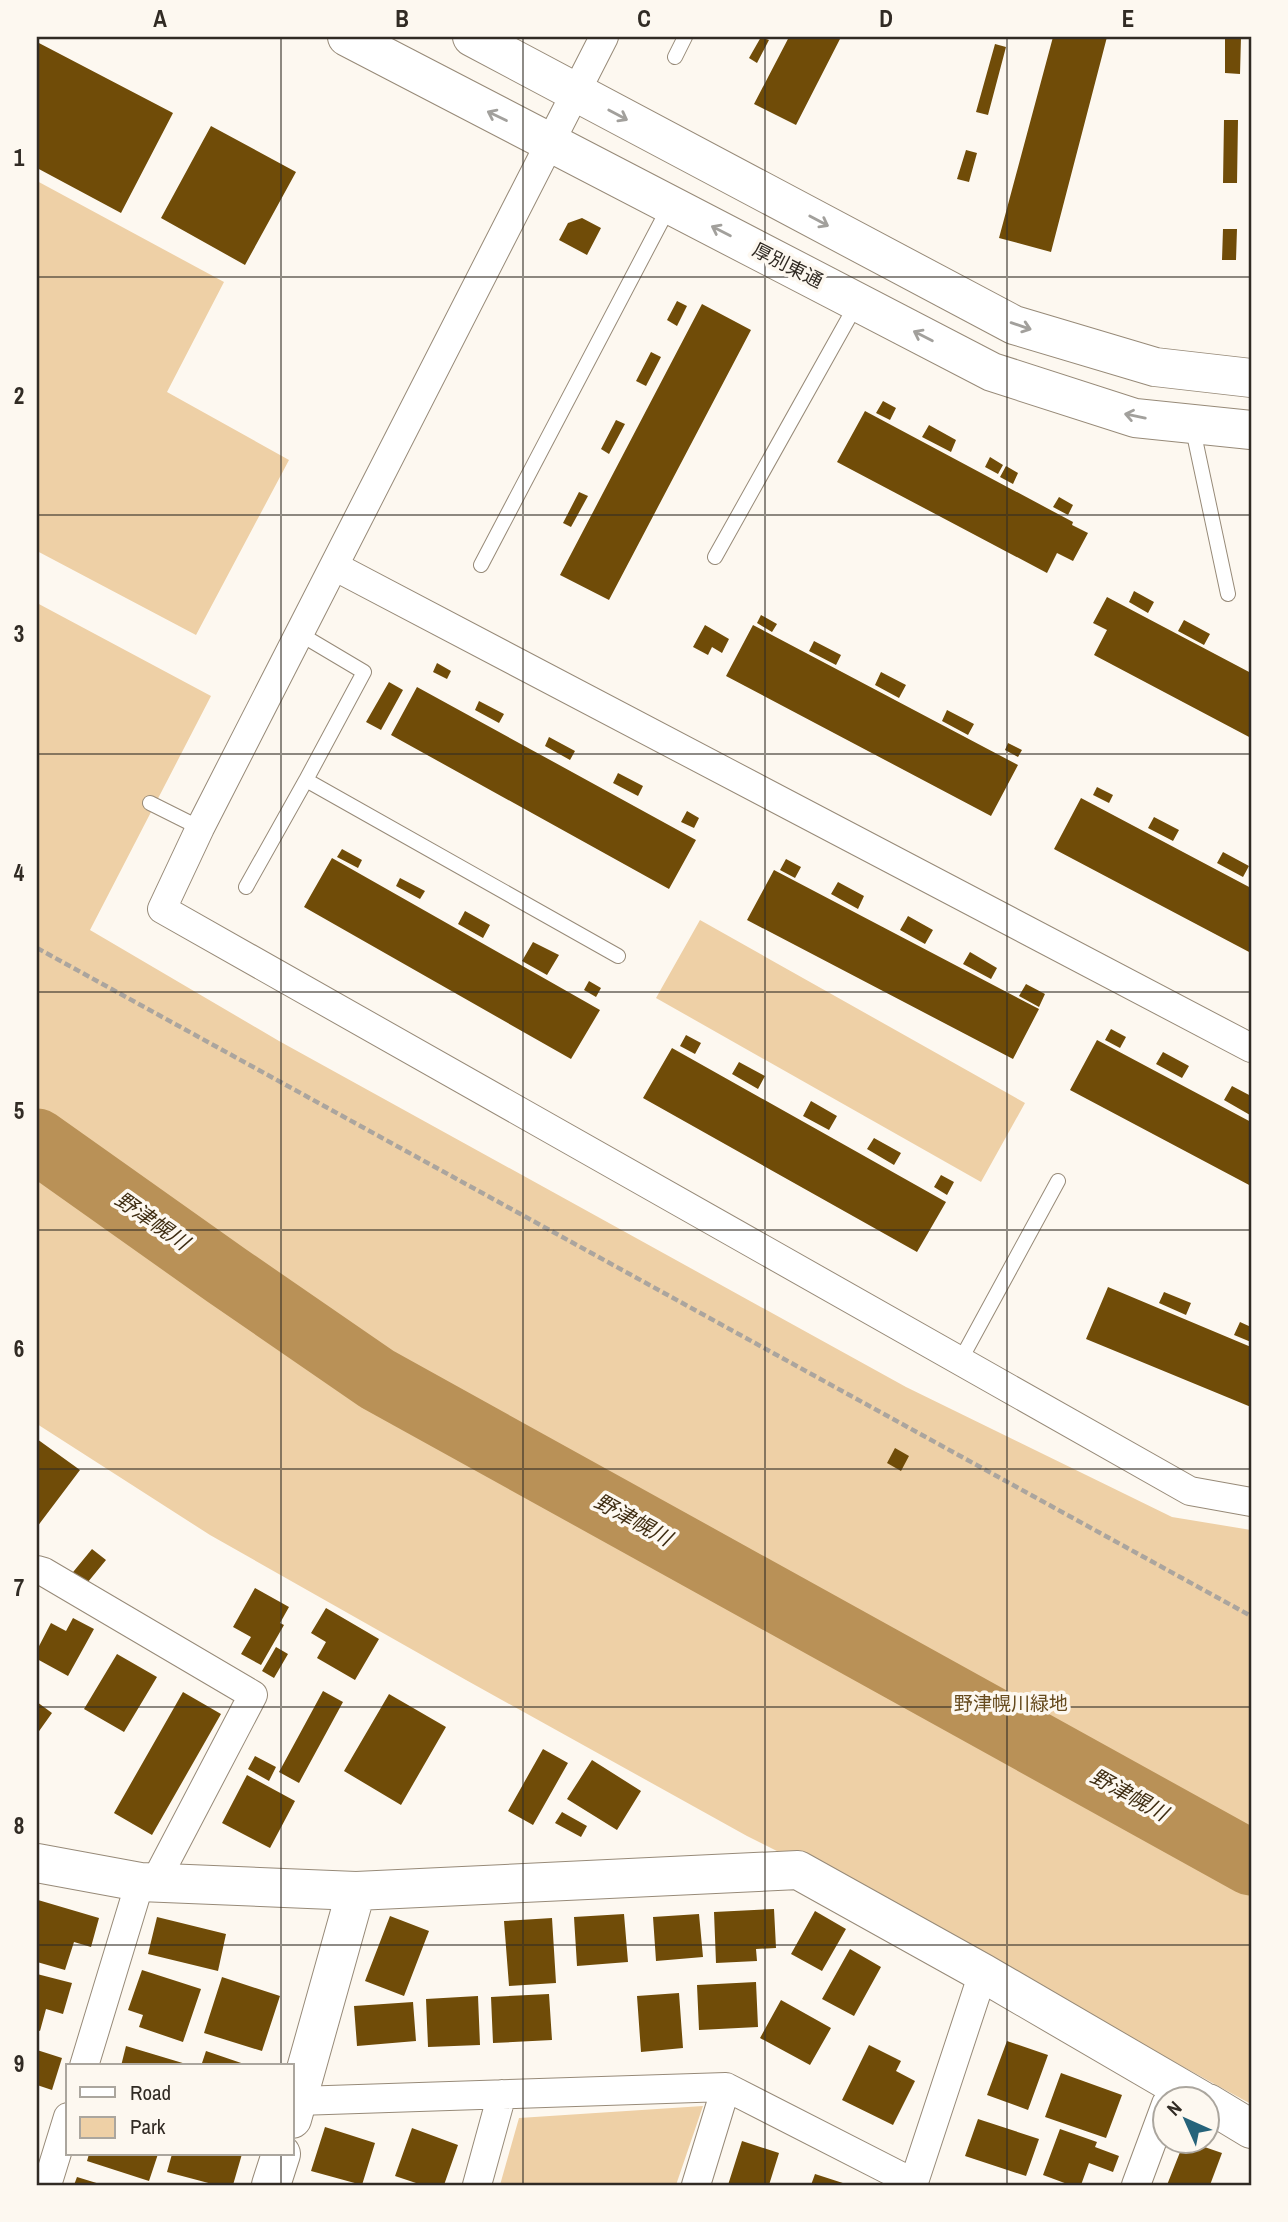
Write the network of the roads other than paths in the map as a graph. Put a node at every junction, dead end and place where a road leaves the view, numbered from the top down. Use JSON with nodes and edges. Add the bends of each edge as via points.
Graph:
{"nodes":[{"id":1,"x":347,"y":37,"type":"edge"},
{"id":2,"x":471,"y":37,"type":"edge"},
{"id":3,"x":604,"y":37,"type":"edge"},
{"id":4,"x":685,"y":37,"type":"edge"},
{"id":5,"x":675,"y":57,"type":"dead end"},
{"id":6,"x":574,"y":91,"type":"junction"},
{"id":7,"x":550,"y":142,"type":"junction"},
{"id":8,"x":670,"y":204,"type":"junction"},
{"id":9,"x":858,"y":302,"type":"junction"},
{"id":10,"x":1251,"y":378,"type":"edge"},
{"id":11,"x":1192,"y":424,"type":"junction"},
{"id":12,"x":1251,"y":430,"type":"edge"},
{"id":13,"x":715,"y":557,"type":"dead end"},
{"id":14,"x":481,"y":565,"type":"dead end"},
{"id":15,"x":334,"y":566,"type":"junction"},
{"id":16,"x":1228,"y":594,"type":"dead end"},
{"id":17,"x":300,"y":634,"type":"junction"},
{"id":18,"x":306,"y":780,"type":"junction"},
{"id":19,"x":150,"y":803,"type":"dead end"},
{"id":20,"x":200,"y":828,"type":"junction"},
{"id":21,"x":246,"y":887,"type":"dead end"},
{"id":22,"x":618,"y":956,"type":"dead end"},
{"id":23,"x":1251,"y":1048,"type":"edge"},
{"id":24,"x":1058,"y":1181,"type":"dead end"},
{"id":25,"x":960,"y":1361,"type":"junction"},
{"id":26,"x":1251,"y":1502,"type":"edge"},
{"id":27,"x":37,"y":1570,"type":"edge"},
{"id":28,"x":37,"y":1863,"type":"edge"},
{"id":29,"x":148,"y":1882,"type":"junction"},
{"id":30,"x":356,"y":1891,"type":"junction"},
{"id":31,"x":983,"y":1973,"type":"junction"},
{"id":32,"x":85,"y":2064,"type":"edge"},
{"id":33,"x":1161,"y":2086,"type":"edge"},
{"id":34,"x":726,"y":2087,"type":"junction"},
{"id":35,"x":502,"y":2094,"type":"junction"},
{"id":36,"x":295,"y":2110,"type":"edge"},
{"id":37,"x":1222,"y":2112,"type":"edge"},
{"id":38,"x":66,"y":2123,"type":"edge"},
{"id":39,"x":1251,"y":2130,"type":"edge"},
{"id":40,"x":1152,"y":2150,"type":"edge"},
{"id":41,"x":280,"y":2156,"type":"edge"},
{"id":42,"x":914,"y":2184,"type":"edge"},
{"id":43,"x":47,"y":2185,"type":"edge"},
{"id":44,"x":271,"y":2185,"type":"edge"},
{"id":45,"x":477,"y":2185,"type":"edge"},
{"id":46,"x":696,"y":2185,"type":"edge"},
{"id":47,"x":1136,"y":2185,"type":"edge"}],
"edges":[{"from":7,"to":1,"type":"street","name":"厚別東通","one_way":true},
{"from":2,"to":6,"type":"street"},
{"from":3,"to":6,"type":"street"},
{"from":4,"to":5,"type":"lane"},
{"from":6,"to":7,"type":"street"},
{"from":6,"to":10,"type":"street","one_way":true,"via":[[1014,325],[1155,367]]},
{"from":7,"to":8,"type":"street","name":"厚別東通"},
{"from":7,"to":15,"type":"street"},
{"from":9,"to":8,"type":"street","name":"厚別東通","one_way":true},
{"from":8,"to":14,"type":"lane"},
{"from":11,"to":9,"type":"street","name":"厚別東通","one_way":true,"via":[[1135,418],[992,372]]},
{"from":9,"to":13,"type":"lane"},
{"from":11,"to":12,"type":"street","name":"厚別東通"},
{"from":11,"to":16,"type":"lane"},
{"from":15,"to":17,"type":"street"},
{"from":15,"to":23,"type":"street"},
{"from":17,"to":18,"type":"lane","via":[[365,672]]},
{"from":17,"to":20,"type":"street"},
{"from":18,"to":21,"type":"lane"},
{"from":18,"to":22,"type":"lane"},
{"from":19,"to":20,"type":"lane"},
{"from":20,"to":25,"type":"street","via":[[162,909]]},
{"from":24,"to":25,"type":"lane"},
{"from":25,"to":26,"type":"street","via":[[1190,1490]]},
{"from":27,"to":29,"type":"street","via":[[253,1695]]},
{"from":28,"to":29,"type":"street"},
{"from":29,"to":30,"type":"street"},
{"from":29,"to":32,"type":"street"},
{"from":30,"to":31,"type":"street","via":[[798,1870]]},
{"from":30,"to":36,"type":"street"},
{"from":31,"to":33,"type":"street"},
{"from":31,"to":42,"type":"street"},
{"from":34,"to":35,"type":"street"},
{"from":34,"to":42,"type":"street"},
{"from":34,"to":46,"type":"street"},
{"from":35,"to":36,"type":"street"},
{"from":35,"to":45,"type":"street"},
{"from":37,"to":39,"type":"street"},
{"from":38,"to":43,"type":"street"},
{"from":40,"to":47,"type":"street"},
{"from":41,"to":44,"type":"street"}]}
